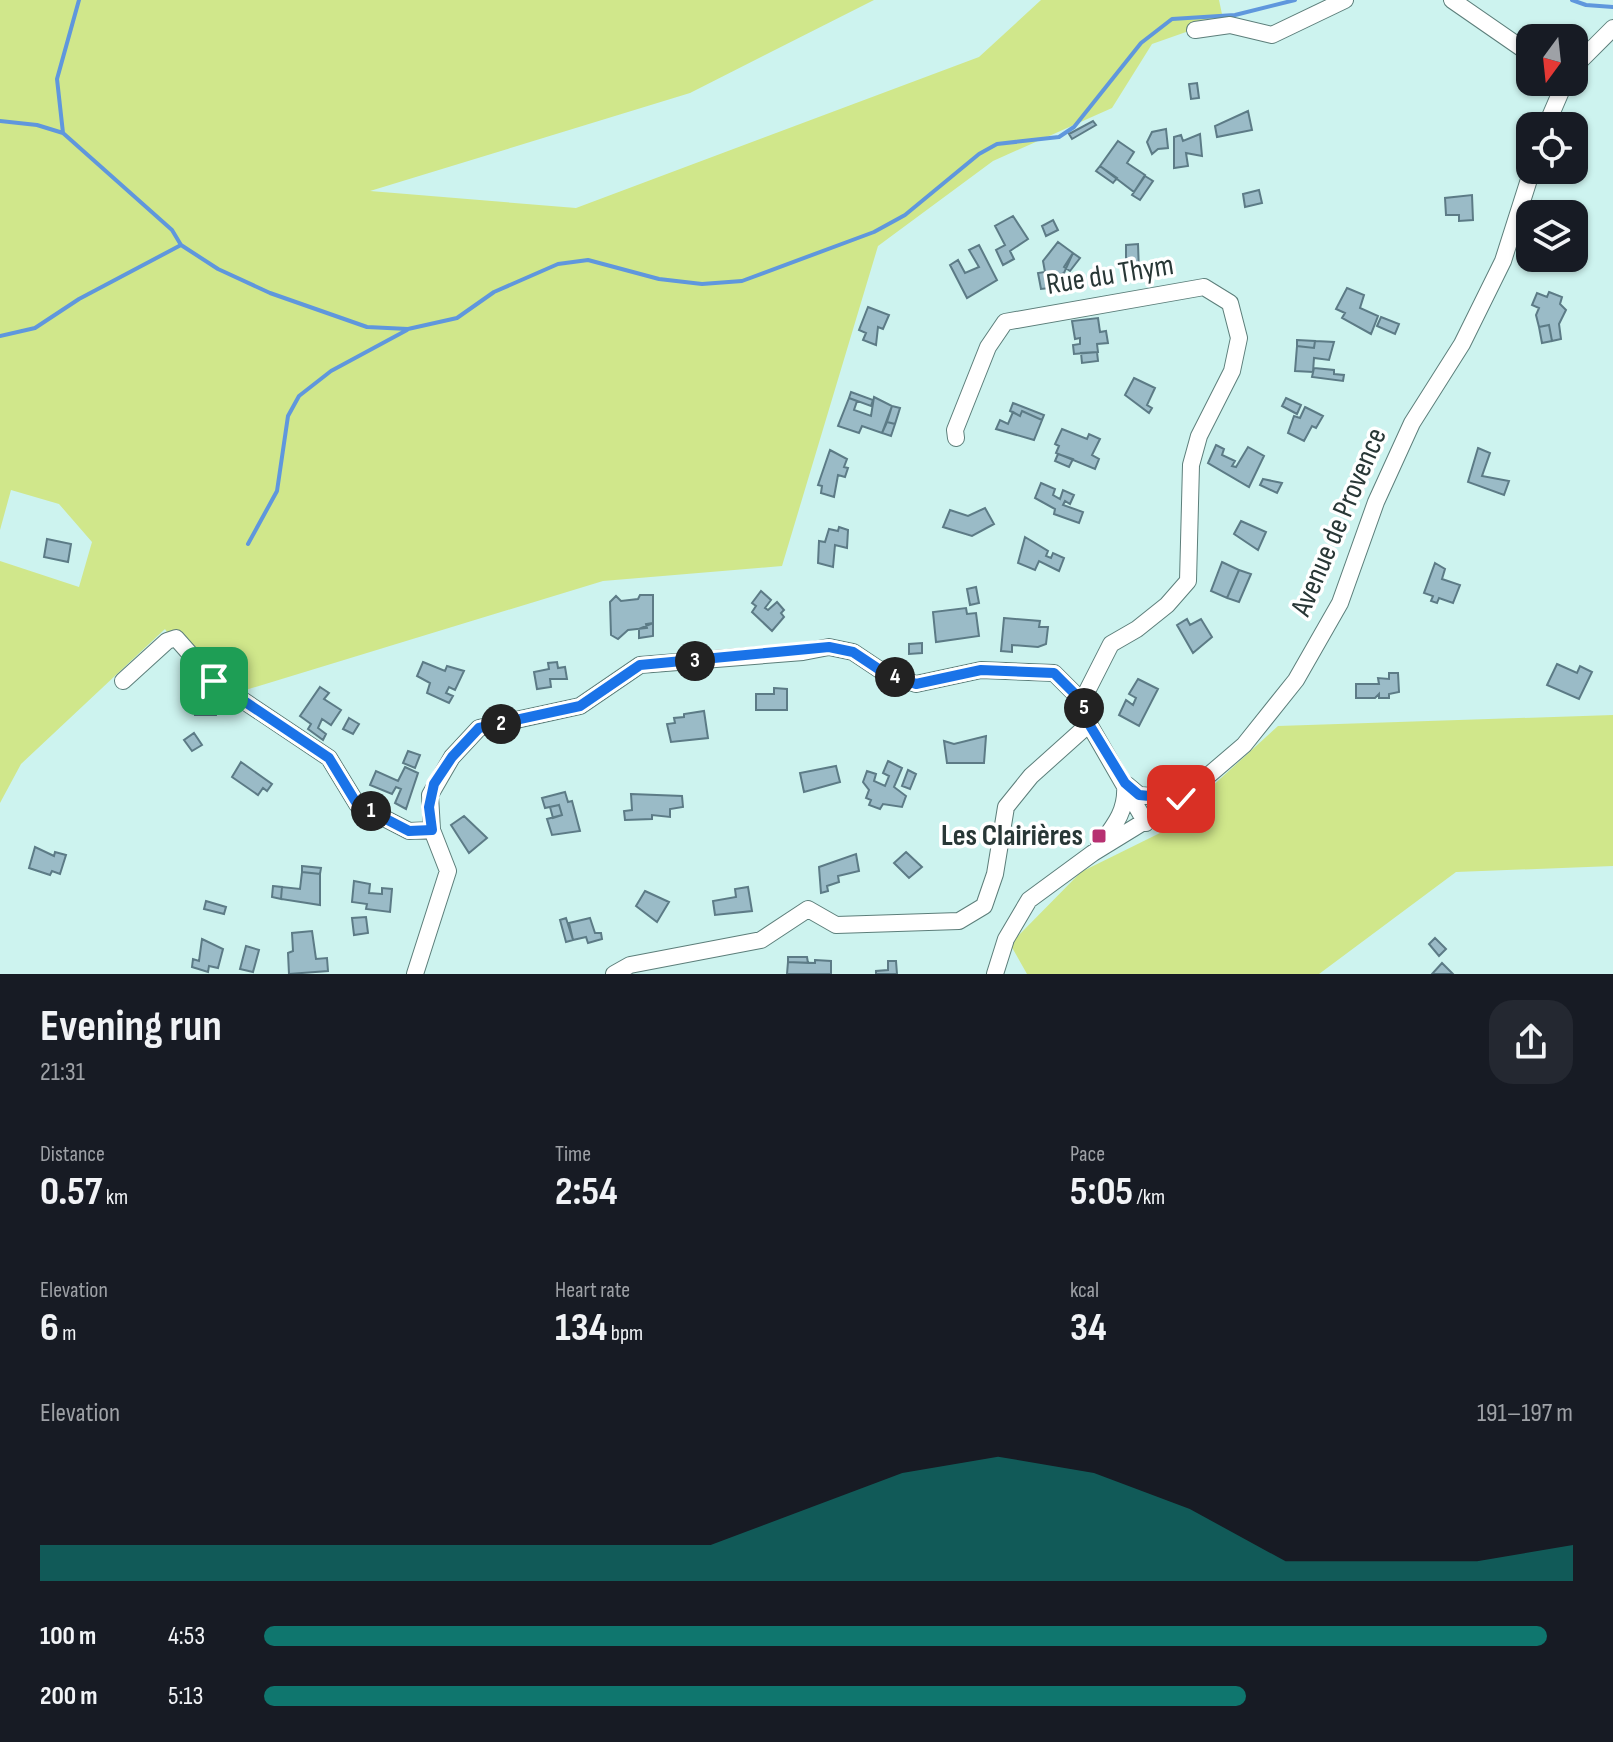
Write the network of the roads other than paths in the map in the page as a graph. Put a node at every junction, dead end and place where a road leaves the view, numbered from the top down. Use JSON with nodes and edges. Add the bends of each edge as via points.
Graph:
{"nodes":[{"id":1,"x":1345,"y":0,"type":"edge"},
{"id":2,"x":1452,"y":0,"type":"edge"},
{"id":3,"x":1613,"y":28,"type":"edge"},
{"id":4,"x":1195,"y":30,"type":"dead end"},
{"id":5,"x":1516,"y":44,"type":"edge"},
{"id":6,"x":1588,"y":53,"type":"edge"},
{"id":7,"x":1528,"y":184,"type":"edge"},
{"id":8,"x":956,"y":438,"type":"dead end"},
{"id":9,"x":123,"y":681,"type":"dead end"},
{"id":10,"x":1082,"y":701,"type":"junction"},
{"id":11,"x":1089,"y":724,"type":"junction"},
{"id":12,"x":1125,"y":783,"type":"junction"},
{"id":13,"x":1181,"y":799,"type":"junction"},
{"id":14,"x":1146,"y":823,"type":"junction"},
{"id":15,"x":432,"y":830,"type":"junction"},
{"id":16,"x":1093,"y":853,"type":"junction"},
{"id":17,"x":415,"y":974,"type":"edge"},
{"id":18,"x":614,"y":974,"type":"edge"},
{"id":19,"x":995,"y":974,"type":"edge"}],
"edges":[{"from":1,"to":4,"type":"street","via":[[1272,35],[1230,25]]},
{"from":2,"to":5,"type":"street"},
{"from":3,"to":6,"type":"street"},
{"from":7,"to":13,"type":"street","name":"Avenue de Provence","via":[[1503,261],[1462,344],[1412,423],[1376,502],[1340,603],[1296,680],[1244,745]]},
{"from":8,"to":10,"type":"street","name":"Rue du Thym","via":[[988,347],[1005,322],[1204,287],[1230,303],[1239,338],[1232,371],[1199,436],[1191,465],[1188,581],[1147,621],[1111,644]]},
{"from":9,"to":15,"type":"street","via":[[176,638],[214,681],[329,758],[357,804],[409,831]]},
{"from":10,"to":11,"type":"street"},
{"from":10,"to":15,"type":"street","via":[[1054,673],[981,670],[916,684],[886,674],[853,652],[829,647],[640,665],[580,706],[479,728],[434,784]]},
{"from":11,"to":12,"type":"street"},
{"from":11,"to":18,"type":"street","via":[[1031,776],[1006,807],[984,906],[959,921],[836,925],[808,909],[761,940],[630,965]]},
{"from":12,"to":13,"type":"street","via":[[1139,795]]},
{"from":12,"to":14,"type":"street"},
{"from":12,"to":16,"type":"street","via":[[1126,802],[1119,820]]},
{"from":13,"to":14,"type":"street","name":"Avenue de Provence"},
{"from":14,"to":16,"type":"street","name":"Avenue de Provence"},
{"from":15,"to":17,"type":"street","via":[[448,871]]},
{"from":16,"to":19,"type":"street","name":"Avenue de Provence","via":[[1029,900],[1006,939]]}]}
